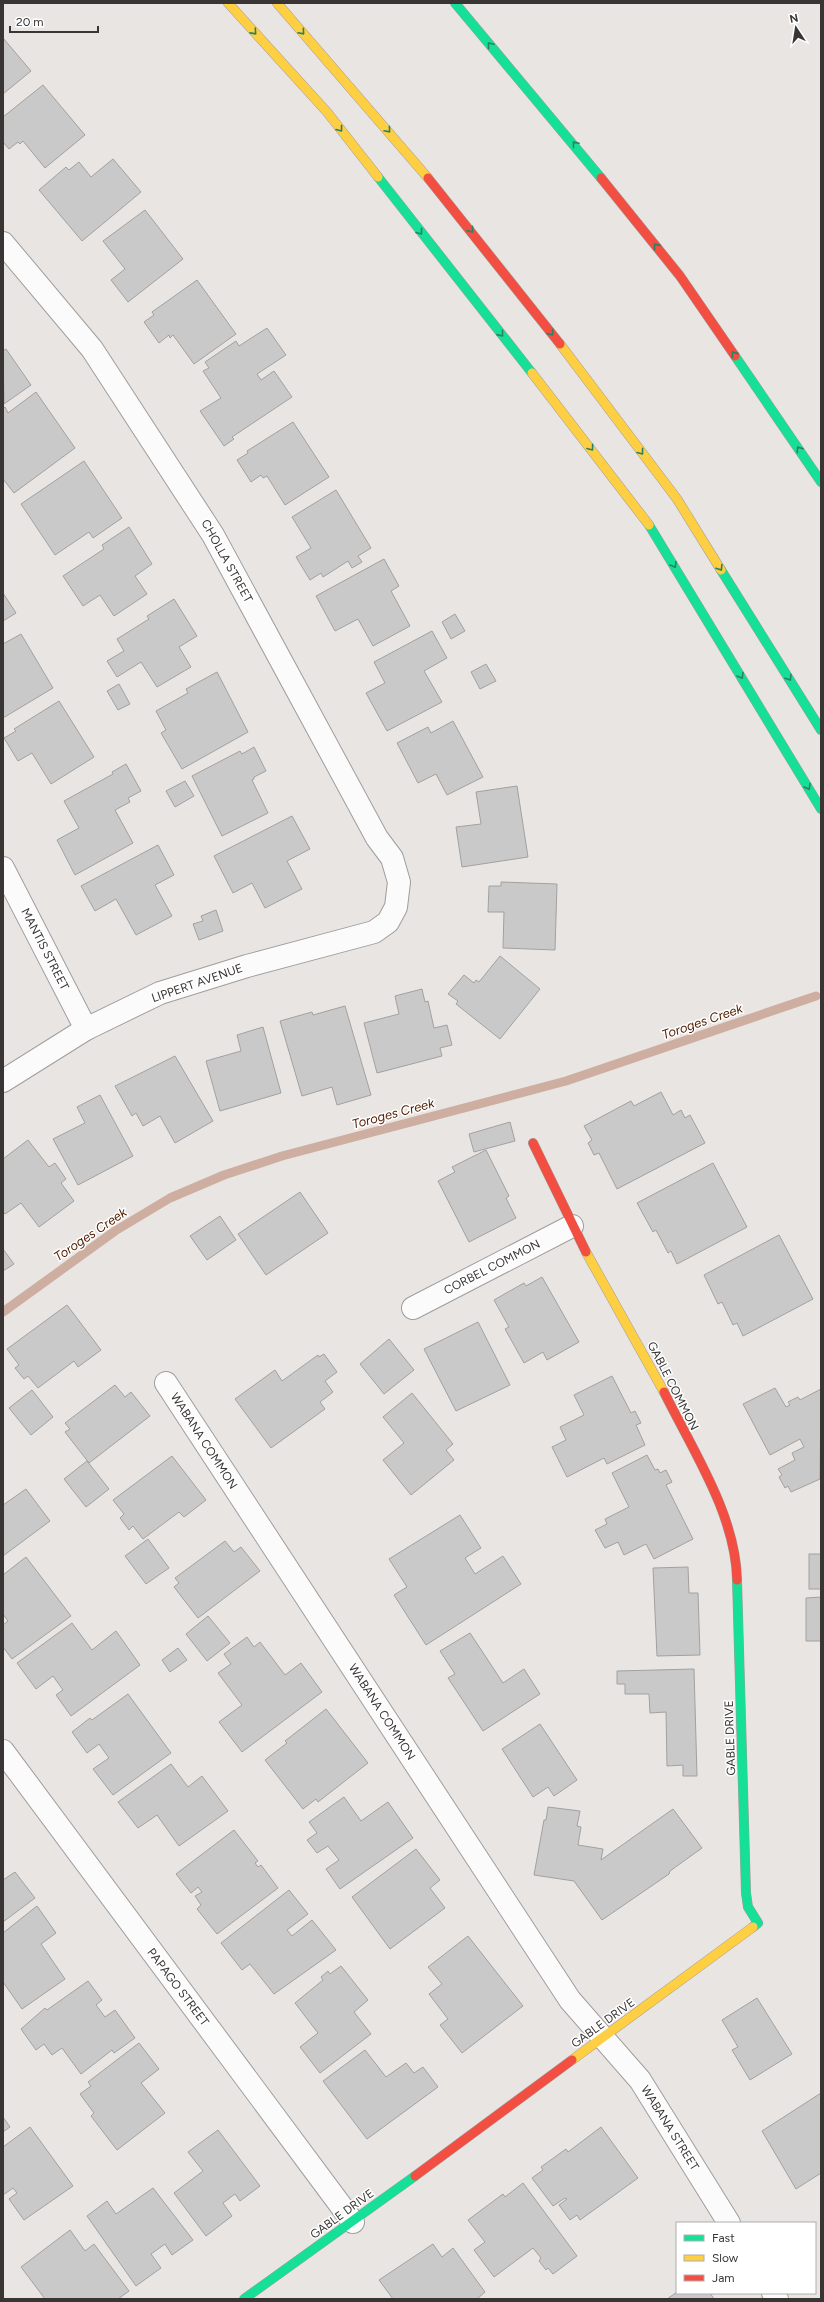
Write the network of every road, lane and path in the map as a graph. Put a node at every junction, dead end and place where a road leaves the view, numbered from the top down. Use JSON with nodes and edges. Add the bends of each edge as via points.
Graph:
{"nodes":[{"id":1,"x":228,"y":3,"type":"edge"},
{"id":2,"x":277,"y":3,"type":"edge"},
{"id":3,"x":455,"y":3,"type":"edge"},
{"id":4,"x":3,"y":243,"type":"edge"},
{"id":5,"x":821,"y":482,"type":"edge"},
{"id":6,"x":821,"y":730,"type":"edge"},
{"id":7,"x":821,"y":809,"type":"edge"},
{"id":8,"x":3,"y":868,"type":"edge"},
{"id":9,"x":396,"y":907,"type":"joint"},
{"id":10,"x":86,"y":1029,"type":"junction"},
{"id":11,"x":3,"y":1081,"type":"edge"},
{"id":12,"x":533,"y":1143,"type":"dead end"},
{"id":13,"x":572,"y":1226,"type":"junction"},
{"id":14,"x":413,"y":1308,"type":"dead end"},
{"id":15,"x":166,"y":1383,"type":"dead end"},
{"id":16,"x":739,"y":1657,"type":"joint"},
{"id":17,"x":3,"y":1751,"type":"edge"},
{"id":18,"x":602,"y":2039,"type":"junction"},
{"id":19,"x":353,"y":2222,"type":"junction"},
{"id":20,"x":728,"y":2222,"type":"edge"},
{"id":21,"x":244,"y":2299,"type":"edge"}],
"edges":[{"from":1,"to":7,"type":"main road","one_way":true,"via":[[327,112],[568,417],[654,531]]},
{"from":2,"to":6,"type":"main road","one_way":true,"via":[[414,160],[530,304],[677,499]]},
{"from":5,"to":3,"type":"main road","one_way":true,"via":[[680,276],[574,144]]},
{"from":4,"to":9,"type":"street","name":"CHOLLA STREET","via":[[92,349],[213,535],[377,838],[392,858],[399,882]]},
{"from":8,"to":10,"type":"street","name":"MANTIS STREET"},
{"from":9,"to":10,"type":"street","name":"LIPPERT AVENUE","via":[[388,922],[374,932],[247,966],[160,994]]},
{"from":10,"to":11,"type":"street","name":"LIPPERT AVENUE"},
{"from":12,"to":13,"type":"main road","name":"GABLE COMMON","via":[[560,1195]]},
{"from":13,"to":14,"type":"street","name":"CORBEL COMMON"},
{"from":13,"to":16,"type":"main road","name":"GABLE COMMON","via":[[654,1372],[723,1511],[735,1549]]},
{"from":15,"to":18,"type":"street","name":"WABANA COMMON","via":[[570,2000]]},
{"from":16,"to":18,"type":"main road","name":"GABLE DRIVE","via":[[746,1886],[748,1907],[758,1923]]},
{"from":17,"to":19,"type":"street","name":"PAPAGO STREET"},
{"from":18,"to":19,"type":"main road","name":"GABLE DRIVE"},
{"from":18,"to":20,"type":"street","name":"WABANA STREET","via":[[640,2080]]},
{"from":19,"to":21,"type":"main road","name":"GABLE DRIVE"}]}
